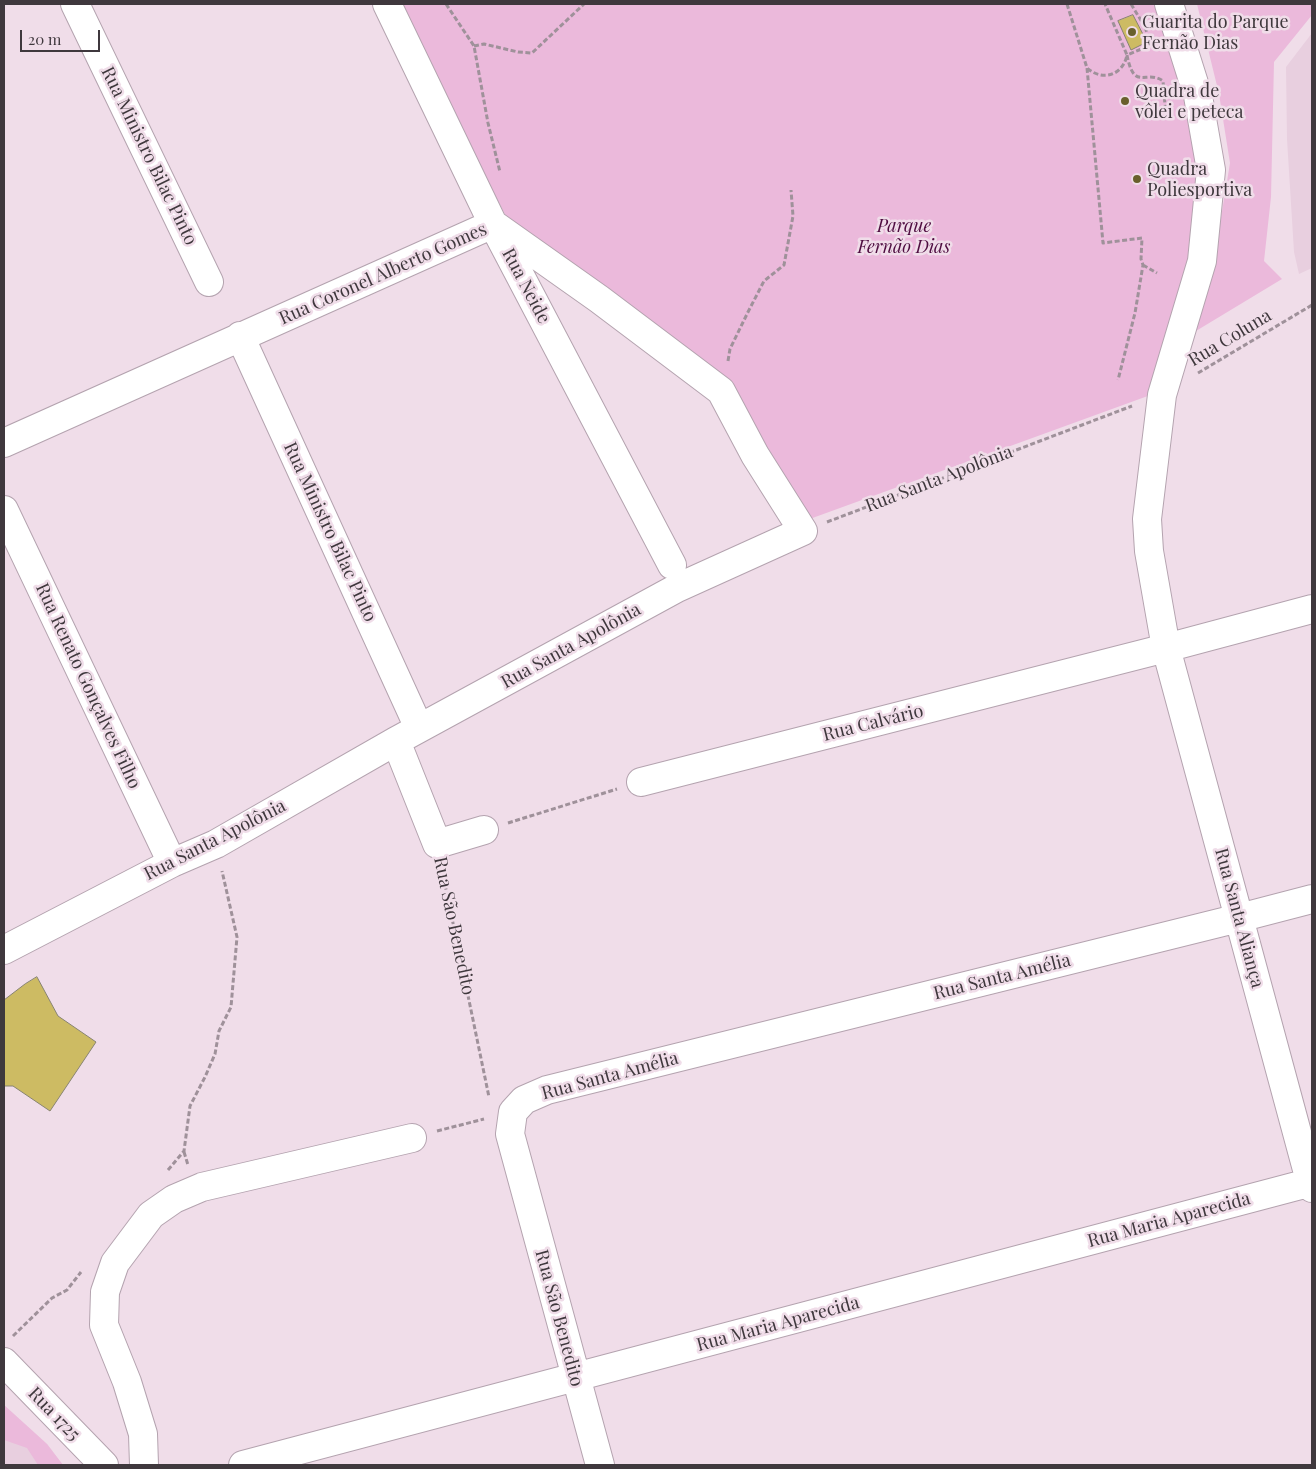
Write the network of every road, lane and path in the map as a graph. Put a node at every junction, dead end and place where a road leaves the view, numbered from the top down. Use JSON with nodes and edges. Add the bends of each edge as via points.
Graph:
{"nodes":[{"id":1,"x":76,"y":4,"type":"edge"},
{"id":2,"x":387,"y":4,"type":"edge"},
{"id":3,"x":446,"y":4,"type":"edge"},
{"id":4,"x":584,"y":4,"type":"edge"},
{"id":5,"x":1067,"y":4,"type":"edge"},
{"id":6,"x":1105,"y":4,"type":"edge"},
{"id":7,"x":1169,"y":4,"type":"edge"},
{"id":8,"x":1145,"y":27,"type":"dead end"},
{"id":9,"x":474,"y":46,"type":"junction"},
{"id":10,"x":1127,"y":55,"type":"junction"},
{"id":11,"x":1087,"y":68,"type":"junction"},
{"id":12,"x":1166,"y":117,"type":"dead end"},
{"id":13,"x":501,"y":177,"type":"dead end"},
{"id":14,"x":791,"y":190,"type":"dead end"},
{"id":15,"x":493,"y":224,"type":"junction"},
{"id":16,"x":1143,"y":265,"type":"junction"},
{"id":17,"x":1157,"y":273,"type":"dead end"},
{"id":18,"x":209,"y":282,"type":"dead end"},
{"id":19,"x":1312,"y":305,"type":"edge"},
{"id":20,"x":240,"y":336,"type":"junction"},
{"id":21,"x":1118,"y":380,"type":"dead end"},
{"id":22,"x":721,"y":391,"type":"junction"},
{"id":23,"x":1162,"y":395,"type":"junction"},
{"id":24,"x":4,"y":443,"type":"edge"},
{"id":25,"x":4,"y":510,"type":"edge"},
{"id":26,"x":804,"y":531,"type":"junction"},
{"id":27,"x":672,"y":565,"type":"dead end"},
{"id":28,"x":1312,"y":609,"type":"edge"},
{"id":29,"x":1166,"y":648,"type":"junction"},
{"id":30,"x":419,"y":728,"type":"junction"},
{"id":31,"x":396,"y":741,"type":"junction"},
{"id":32,"x":642,"y":782,"type":"joint"},
{"id":33,"x":484,"y":830,"type":"joint"},
{"id":34,"x":216,"y":844,"type":"junction"},
{"id":35,"x":437,"y":844,"type":"junction"},
{"id":36,"x":172,"y":863,"type":"junction"},
{"id":37,"x":1312,"y":898,"type":"edge"},
{"id":38,"x":1239,"y":918,"type":"junction"},
{"id":39,"x":4,"y":950,"type":"edge"},
{"id":40,"x":503,"y":1114,"type":"junction"},
{"id":41,"x":412,"y":1138,"type":"joint"},
{"id":42,"x":165,"y":1173,"type":"dead end"},
{"id":43,"x":1312,"y":1184,"type":"edge"},
{"id":44,"x":85,"y":1268,"type":"dead end"},
{"id":45,"x":7,"y":1351,"type":"edge"},
{"id":46,"x":575,"y":1378,"type":"junction"},
{"id":47,"x":104,"y":1465,"type":"edge"},
{"id":48,"x":144,"y":1465,"type":"edge"},
{"id":49,"x":243,"y":1465,"type":"edge"},
{"id":50,"x":600,"y":1465,"type":"edge"}],
"edges":[{"from":1,"to":18,"type":"street","name":"Rua Ministro Bilac Pinto"},
{"from":2,"to":15,"type":"street","name":"Rua Neide"},
{"from":3,"to":9,"type":"path"},
{"from":4,"to":9,"type":"path","via":[[532,53],[484,44]]},
{"from":5,"to":11,"type":"path"},
{"from":6,"to":10,"type":"path"},
{"from":7,"to":23,"type":"street","name":"Rua Santa Aliança","via":[[1198,96],[1211,170],[1202,262]]},
{"from":8,"to":10,"type":"path","via":[[1151,45]]},
{"from":9,"to":13,"type":"path"},
{"from":10,"to":11,"type":"path","via":[[1122,69],[1115,73],[1092,73]]},
{"from":10,"to":12,"type":"path","via":[[1134,74],[1158,77],[1163,81]]},
{"from":11,"to":16,"type":"path","via":[[1104,243],[1142,238]]},
{"from":14,"to":22,"type":"path","via":[[793,216],[784,265],[764,281],[748,312],[730,349]]},
{"from":15,"to":20,"type":"street","name":"Rua Coronel Alberto Gomes"},
{"from":15,"to":22,"type":"street","name":"Rua Coronel Alberto Gomes"},
{"from":15,"to":27,"type":"street","name":"Rua Neide"},
{"from":16,"to":17,"type":"path"},
{"from":16,"to":21,"type":"path"},
{"from":19,"to":23,"type":"path","name":"Rua Coluna"},
{"from":20,"to":24,"type":"street","name":"Rua Coronel Alberto Gomes"},
{"from":20,"to":30,"type":"street","name":"Rua Ministro Bilac Pinto"},
{"from":22,"to":26,"type":"street","name":"Rua Coronel Alberto Gomes","via":[[754,455]]},
{"from":23,"to":26,"type":"path","name":"Rua Santa Apolônia"},
{"from":23,"to":29,"type":"street","name":"Rua Santa Aliança","via":[[1147,519],[1149,551]]},
{"from":25,"to":36,"type":"street","name":"Rua Renato Gonçalves Filho"},
{"from":26,"to":30,"type":"street","name":"Rua Santa Apolônia","via":[[677,588]]},
{"from":28,"to":29,"type":"street","name":"Rua Calvário"},
{"from":29,"to":32,"type":"street","name":"Rua Calvário"},
{"from":29,"to":38,"type":"street","name":"Rua Santa Aliança"},
{"from":30,"to":31,"type":"street","name":"Rua Santa Apolônia"},
{"from":31,"to":34,"type":"street","name":"Rua Santa Apolônia"},
{"from":31,"to":35,"type":"street","name":"Rua São Benedito"},
{"from":32,"to":33,"type":"path"},
{"from":33,"to":35,"type":"street"},
{"from":34,"to":36,"type":"street","name":"Rua Santa Apolônia"},
{"from":34,"to":42,"type":"path","via":[[237,937],[231,1007],[219,1031],[215,1054],[190,1106],[184,1151]]},
{"from":35,"to":40,"type":"path","name":"Rua São Benedito"},
{"from":36,"to":39,"type":"street","name":"Rua Santa Apolônia"},
{"from":37,"to":38,"type":"street","name":"Rua Santa Amélia"},
{"from":38,"to":40,"type":"street","name":"Rua Santa Amélia","via":[[547,1090]]},
{"from":38,"to":43,"type":"street","name":"Rua Santa Aliança"},
{"from":40,"to":41,"type":"path"},
{"from":40,"to":46,"type":"street","name":"Rua São Benedito"},
{"from":41,"to":48,"type":"street","via":[[202,1187],[174,1199],[151,1215],[115,1264],[105,1292],[104,1324],[143,1434]]},
{"from":43,"to":46,"type":"street","name":"Rua Maria Aparecida"},
{"from":44,"to":45,"type":"path","via":[[67,1290],[52,1298]]},
{"from":45,"to":47,"type":"street","name":"Rua 1725"},
{"from":46,"to":49,"type":"street","name":"Rua Maria Aparecida"},
{"from":46,"to":50,"type":"street","name":"Rua São Benedito"}]}
